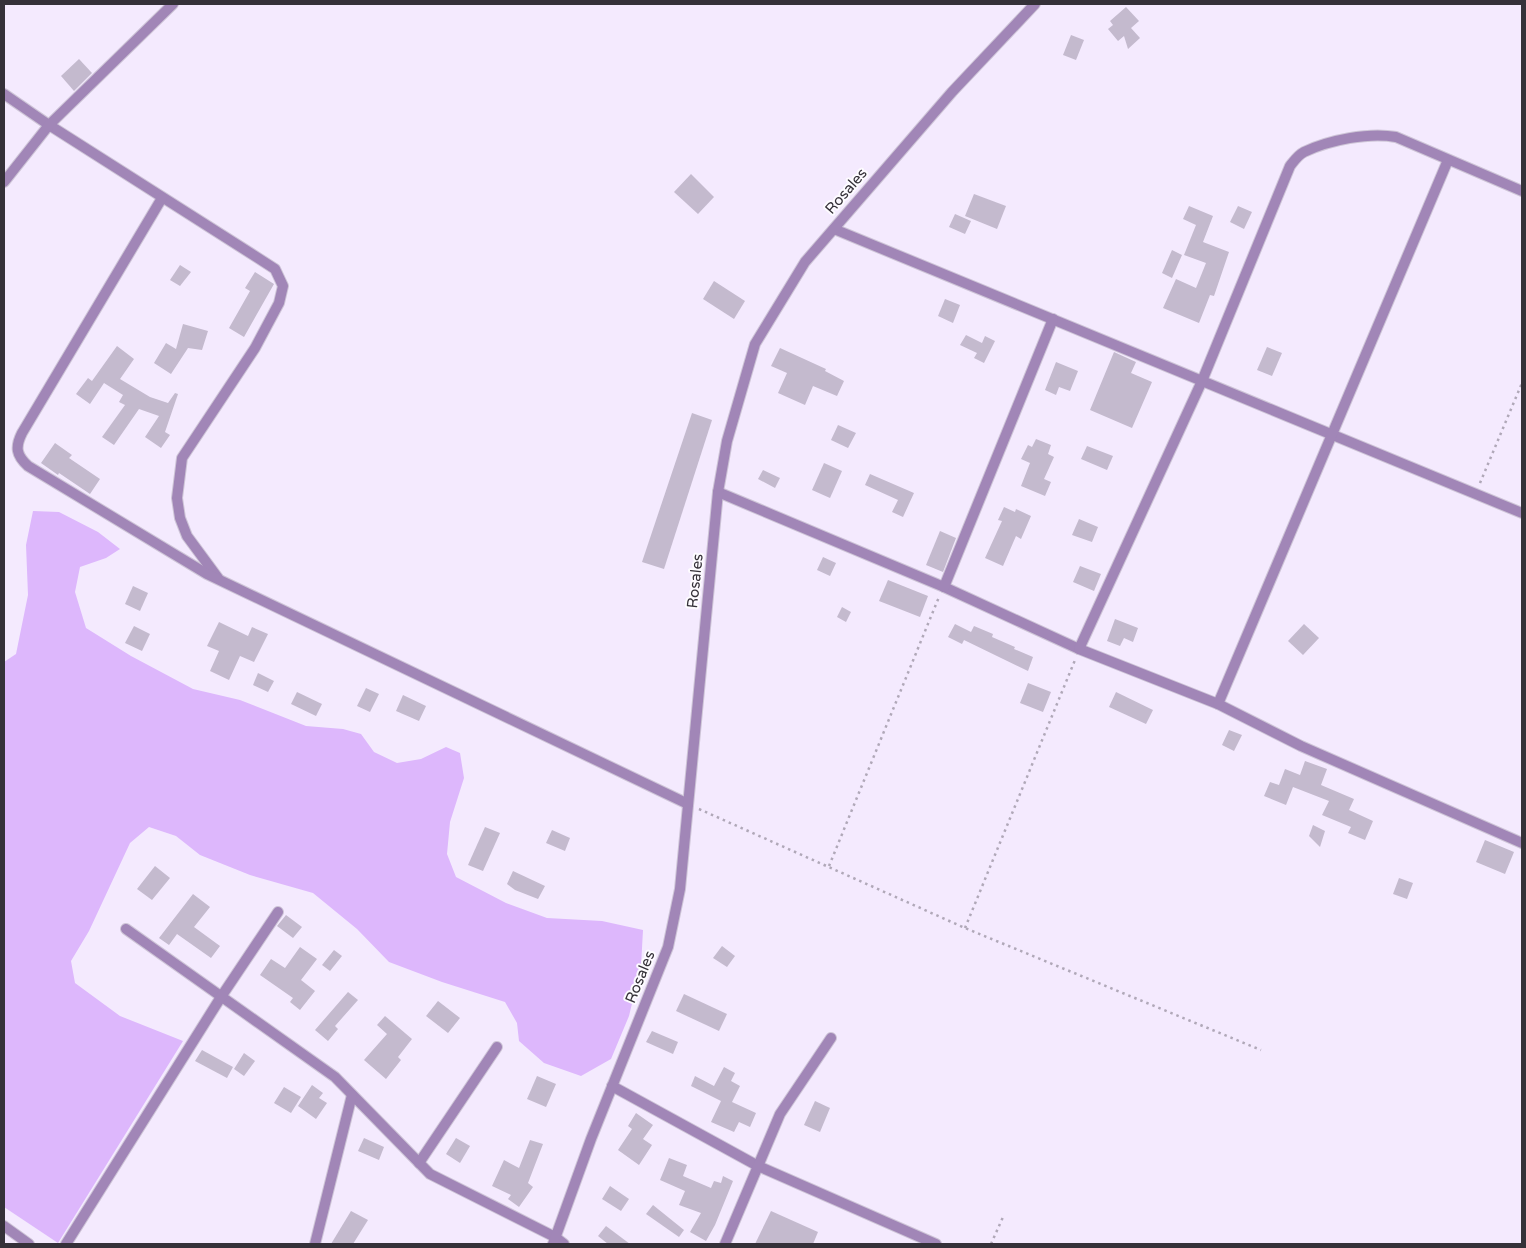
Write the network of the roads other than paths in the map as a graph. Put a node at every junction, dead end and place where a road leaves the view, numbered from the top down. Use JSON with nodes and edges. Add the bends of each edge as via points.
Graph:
{"nodes":[{"id":1,"x":173,"y":4,"type":"edge"},
{"id":2,"x":1035,"y":4,"type":"edge"},
{"id":3,"x":4,"y":94,"type":"edge"},
{"id":4,"x":49,"y":125,"type":"junction"},
{"id":5,"x":1448,"y":160,"type":"junction"},
{"id":6,"x":4,"y":182,"type":"edge"},
{"id":7,"x":1522,"y":191,"type":"edge"},
{"id":8,"x":162,"y":198,"type":"junction"},
{"id":9,"x":834,"y":228,"type":"junction"},
{"id":10,"x":1053,"y":319,"type":"junction"},
{"id":11,"x":1202,"y":380,"type":"junction"},
{"id":12,"x":1332,"y":434,"type":"junction"},
{"id":13,"x":718,"y":492,"type":"junction"},
{"id":14,"x":1522,"y":513,"type":"edge"},
{"id":15,"x":220,"y":580,"type":"junction"},
{"id":16,"x":944,"y":586,"type":"junction"},
{"id":17,"x":1079,"y":649,"type":"junction"},
{"id":18,"x":1218,"y":704,"type":"junction"},
{"id":19,"x":688,"y":804,"type":"junction"},
{"id":20,"x":1522,"y":842,"type":"edge"},
{"id":21,"x":278,"y":912,"type":"dead end"},
{"id":22,"x":126,"y":929,"type":"dead end"},
{"id":23,"x":221,"y":997,"type":"junction"},
{"id":24,"x":831,"y":1038,"type":"dead end"},
{"id":25,"x":498,"y":1048,"type":"dead end"},
{"id":26,"x":612,"y":1086,"type":"junction"},
{"id":27,"x":352,"y":1095,"type":"junction"},
{"id":28,"x":419,"y":1163,"type":"junction"},
{"id":29,"x":758,"y":1166,"type":"junction"},
{"id":30,"x":4,"y":1226,"type":"edge"},
{"id":31,"x":554,"y":1241,"type":"edge"},
{"id":32,"x":29,"y":1244,"type":"edge"},
{"id":33,"x":66,"y":1244,"type":"edge"},
{"id":34,"x":316,"y":1244,"type":"edge"},
{"id":35,"x":564,"y":1244,"type":"edge"},
{"id":36,"x":725,"y":1244,"type":"edge"},
{"id":37,"x":936,"y":1244,"type":"edge"}],
"edges":[{"from":1,"to":4,"type":"street"},
{"from":2,"to":9,"type":"street","name":"Rosales","via":[[952,92]]},
{"from":3,"to":4,"type":"street"},
{"from":4,"to":6,"type":"street"},
{"from":4,"to":8,"type":"street"},
{"from":5,"to":7,"type":"street"},
{"from":5,"to":11,"type":"street","via":[[1396,137],[1382,135],[1368,135],[1302,153],[1290,166]]},
{"from":5,"to":12,"type":"street"},
{"from":8,"to":15,"type":"street","via":[[275,269],[283,286],[279,303],[255,348],[182,458],[177,498],[180,518],[196,551]]},
{"from":8,"to":15,"type":"street","via":[[22,433],[17,450],[20,459],[28,466]]},
{"from":9,"to":10,"type":"street"},
{"from":9,"to":13,"type":"street","name":"Rosales","via":[[805,262],[755,344],[727,441]]},
{"from":10,"to":11,"type":"street"},
{"from":10,"to":16,"type":"street"},
{"from":11,"to":12,"type":"street"},
{"from":11,"to":17,"type":"street"},
{"from":12,"to":14,"type":"street"},
{"from":12,"to":18,"type":"street"},
{"from":13,"to":16,"type":"street"},
{"from":13,"to":19,"type":"street","name":"Rosales"},
{"from":15,"to":19,"type":"street"},
{"from":16,"to":17,"type":"street"},
{"from":17,"to":18,"type":"street"},
{"from":18,"to":20,"type":"street","via":[[1301,746]]},
{"from":19,"to":26,"type":"street","name":"Rosales","via":[[680,889],[668,947]]},
{"from":21,"to":23,"type":"street"},
{"from":22,"to":23,"type":"street"},
{"from":23,"to":27,"type":"street","via":[[335,1077]]},
{"from":23,"to":33,"type":"street"},
{"from":24,"to":29,"type":"street","via":[[780,1114]]},
{"from":25,"to":28,"type":"street"},
{"from":26,"to":29,"type":"street"},
{"from":26,"to":31,"type":"street","name":"Rosales"},
{"from":27,"to":28,"type":"street"},
{"from":27,"to":34,"type":"street"},
{"from":28,"to":31,"type":"street","via":[[430,1174]]},
{"from":29,"to":36,"type":"street"},
{"from":29,"to":37,"type":"street"},
{"from":30,"to":32,"type":"street"},
{"from":31,"to":35,"type":"street"}]}
